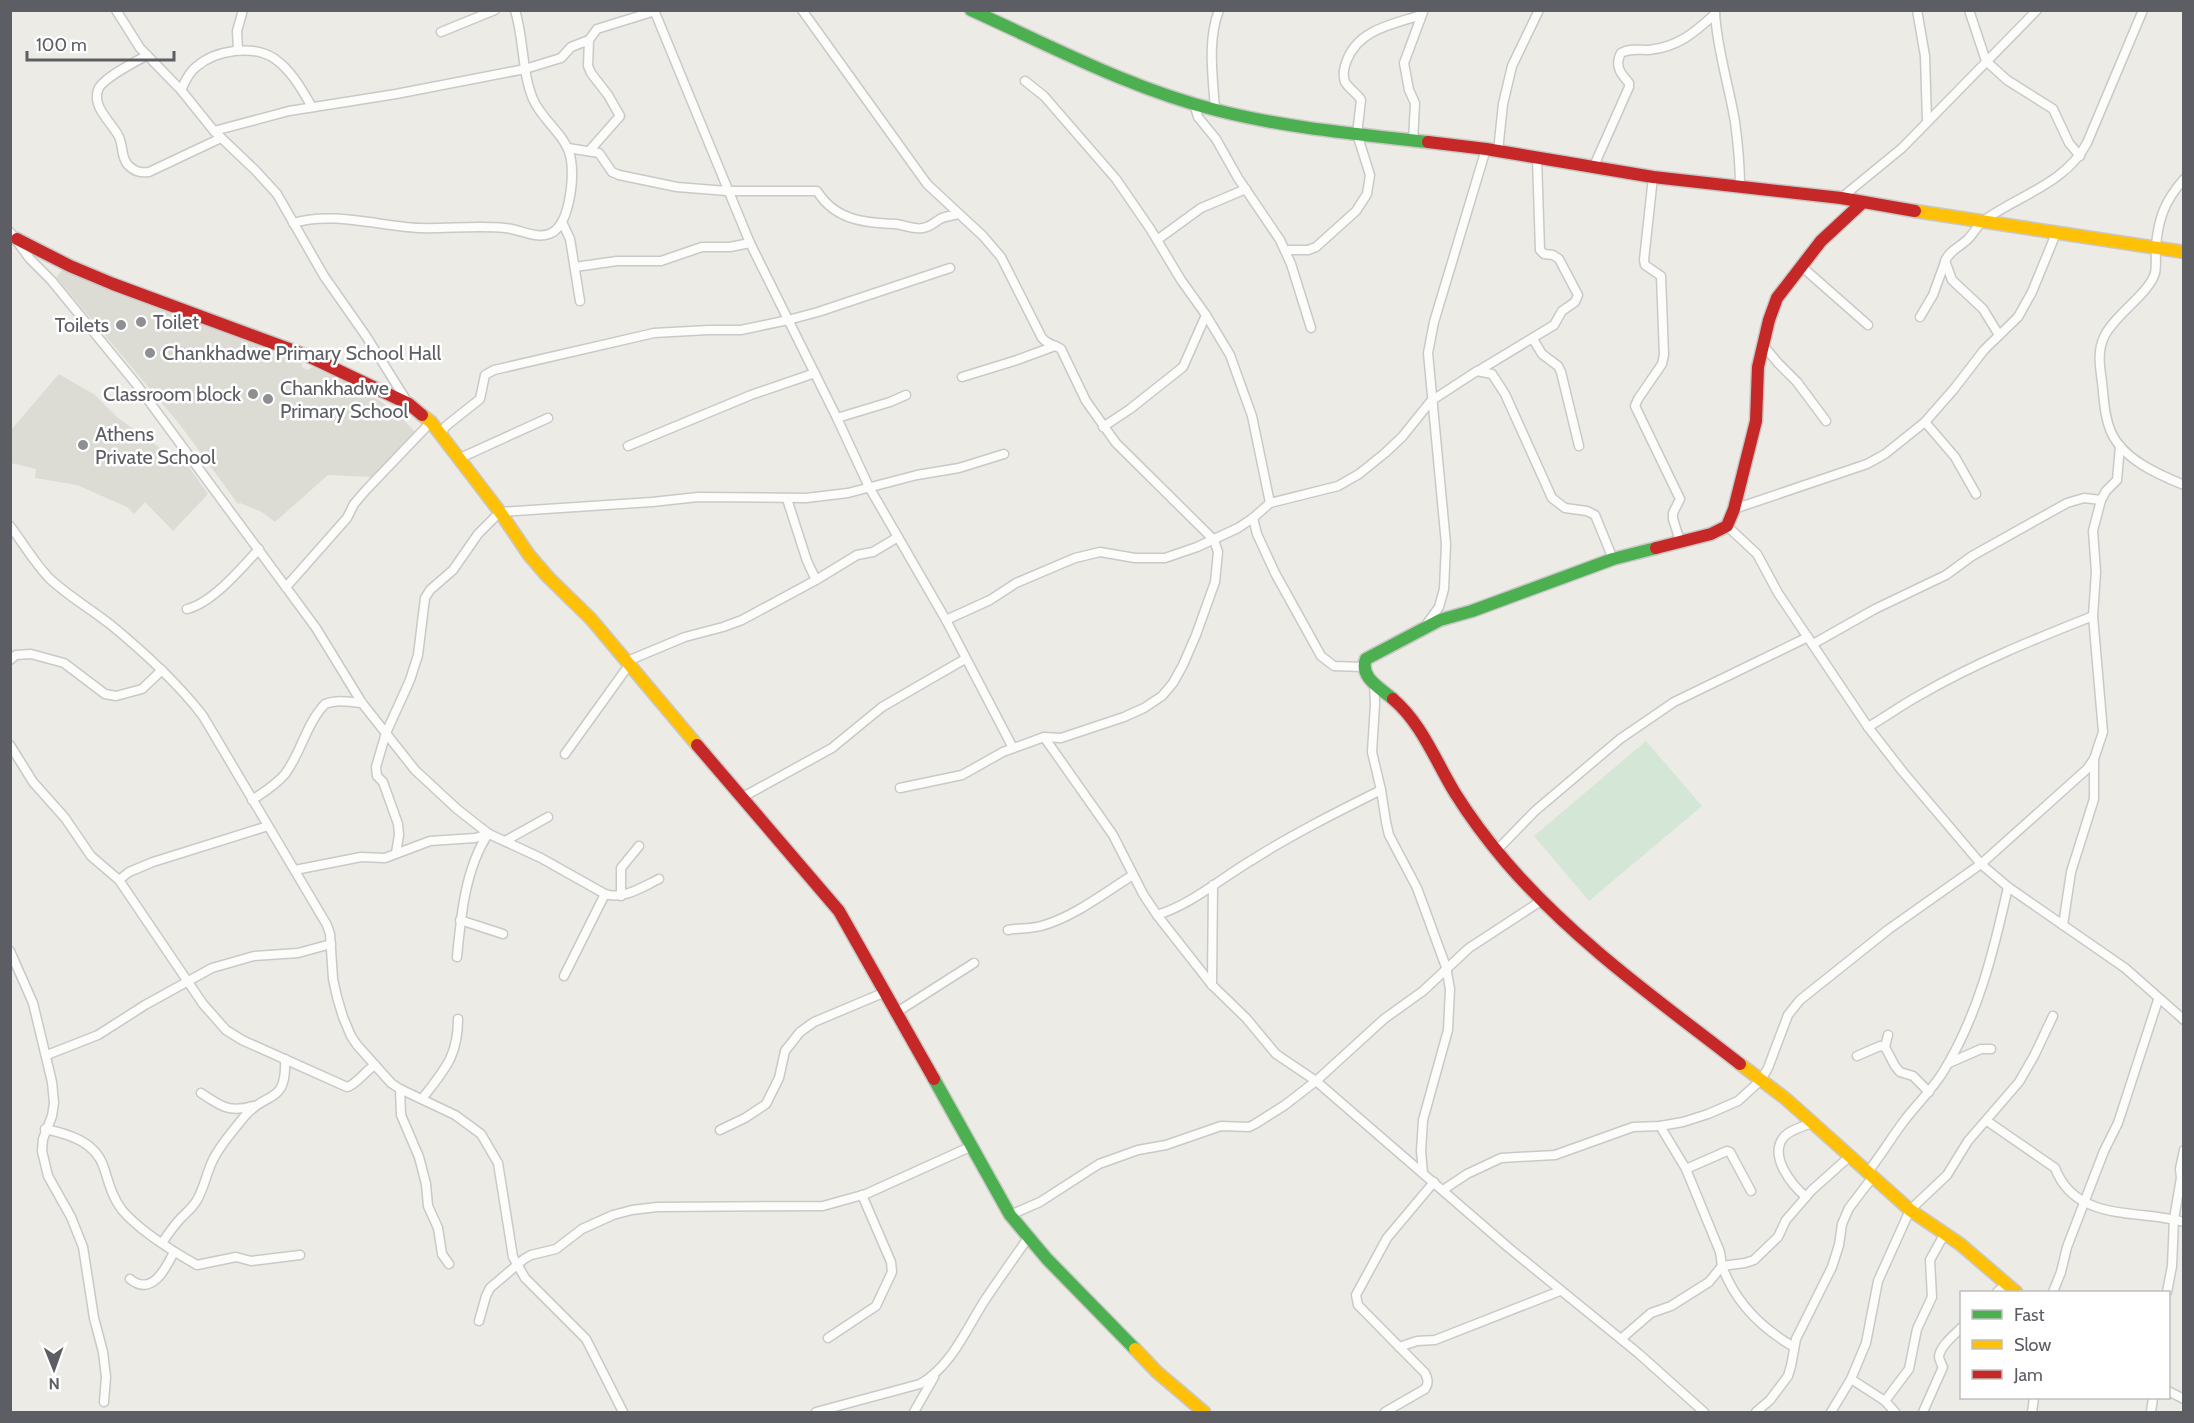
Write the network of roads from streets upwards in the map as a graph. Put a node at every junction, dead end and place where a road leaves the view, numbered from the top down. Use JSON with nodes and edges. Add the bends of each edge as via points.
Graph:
{"nodes":[{"id":1,"x":116,"y":10,"type":"edge"},
{"id":2,"x":243,"y":10,"type":"edge"},
{"id":3,"x":495,"y":10,"type":"edge"},
{"id":4,"x":515,"y":10,"type":"edge"},
{"id":5,"x":802,"y":10,"type":"edge"},
{"id":6,"x":970,"y":10,"type":"edge"},
{"id":7,"x":1219,"y":10,"type":"edge"},
{"id":8,"x":1539,"y":10,"type":"edge"},
{"id":9,"x":1917,"y":10,"type":"edge"},
{"id":10,"x":1969,"y":10,"type":"edge"},
{"id":11,"x":2037,"y":10,"type":"edge"},
{"id":12,"x":2143,"y":10,"type":"edge"},
{"id":13,"x":655,"y":11,"type":"edge"},
{"id":14,"x":1714,"y":12,"type":"edge"},
{"id":15,"x":1422,"y":13,"type":"edge"},
{"id":16,"x":441,"y":32,"type":"dead end"},
{"id":17,"x":589,"y":40,"type":"junction"},
{"id":18,"x":238,"y":50,"type":"junction"},
{"id":19,"x":147,"y":55,"type":"junction"},
{"id":20,"x":1986,"y":61,"type":"junction"},
{"id":21,"x":525,"y":69,"type":"junction"},
{"id":22,"x":1025,"y":81,"type":"dead end"},
{"id":23,"x":181,"y":90,"type":"junction"},
{"id":24,"x":1194,"y":104,"type":"junction"},
{"id":25,"x":312,"y":108,"type":"junction"},
{"id":26,"x":1215,"y":110,"type":"junction"},
{"id":27,"x":1927,"y":121,"type":"junction"},
{"id":28,"x":214,"y":131,"type":"junction"},
{"id":29,"x":1357,"y":134,"type":"junction"},
{"id":30,"x":221,"y":138,"type":"junction"},
{"id":31,"x":1413,"y":141,"type":"junction"},
{"id":32,"x":568,"y":148,"type":"junction"},
{"id":33,"x":590,"y":150,"type":"junction"},
{"id":34,"x":1492,"y":150,"type":"junction"},
{"id":35,"x":2080,"y":156,"type":"junction"},
{"id":36,"x":1537,"y":158,"type":"junction"},
{"id":37,"x":1593,"y":168,"type":"junction"},
{"id":38,"x":1653,"y":177,"type":"junction"},
{"id":39,"x":2184,"y":179,"type":"edge"},
{"id":40,"x":1740,"y":187,"type":"junction"},
{"id":41,"x":1246,"y":189,"type":"junction"},
{"id":42,"x":727,"y":191,"type":"junction"},
{"id":43,"x":1841,"y":198,"type":"junction"},
{"id":44,"x":1863,"y":202,"type":"junction"},
{"id":45,"x":958,"y":214,"type":"junction"},
{"id":46,"x":562,"y":222,"type":"junction"},
{"id":47,"x":1982,"y":222,"type":"junction"},
{"id":48,"x":292,"y":223,"type":"junction"},
{"id":49,"x":2057,"y":231,"type":"junction"},
{"id":50,"x":14,"y":235,"type":"edge"},
{"id":51,"x":1157,"y":240,"type":"junction"},
{"id":52,"x":750,"y":243,"type":"junction"},
{"id":53,"x":2156,"y":247,"type":"junction"},
{"id":54,"x":1285,"y":250,"type":"junction"},
{"id":55,"x":2184,"y":252,"type":"edge"},
{"id":56,"x":1945,"y":261,"type":"junction"},
{"id":57,"x":1801,"y":266,"type":"junction"},
{"id":58,"x":575,"y":267,"type":"junction"},
{"id":59,"x":950,"y":268,"type":"dead end"},
{"id":60,"x":580,"y":301,"type":"dead end"},
{"id":61,"x":1206,"y":315,"type":"junction"},
{"id":62,"x":1920,"y":317,"type":"dead end"},
{"id":63,"x":788,"y":321,"type":"junction"},
{"id":64,"x":1868,"y":325,"type":"dead end"},
{"id":65,"x":1311,"y":328,"type":"dead end"},
{"id":66,"x":1999,"y":335,"type":"junction"},
{"id":67,"x":1533,"y":339,"type":"junction"},
{"id":68,"x":1056,"y":345,"type":"junction"},
{"id":69,"x":1763,"y":345,"type":"junction"},
{"id":70,"x":1477,"y":371,"type":"junction"},
{"id":71,"x":815,"y":373,"type":"junction"},
{"id":72,"x":962,"y":377,"type":"dead end"},
{"id":73,"x":906,"y":395,"type":"dead end"},
{"id":74,"x":1431,"y":401,"type":"junction"},
{"id":75,"x":409,"y":404,"type":"junction"},
{"id":76,"x":548,"y":418,"type":"dead end"},
{"id":77,"x":837,"y":418,"type":"junction"},
{"id":78,"x":1826,"y":421,"type":"dead end"},
{"id":79,"x":431,"y":422,"type":"junction"},
{"id":80,"x":1924,"y":422,"type":"junction"},
{"id":81,"x":1103,"y":427,"type":"junction"},
{"id":82,"x":440,"y":435,"type":"junction"},
{"id":83,"x":628,"y":446,"type":"dead end"},
{"id":84,"x":1579,"y":446,"type":"dead end"},
{"id":85,"x":2120,"y":446,"type":"junction"},
{"id":86,"x":1004,"y":454,"type":"dead end"},
{"id":87,"x":458,"y":459,"type":"junction"},
{"id":88,"x":2184,"y":485,"type":"edge"},
{"id":89,"x":869,"y":487,"type":"junction"},
{"id":90,"x":1976,"y":494,"type":"dead end"},
{"id":91,"x":787,"y":499,"type":"junction"},
{"id":92,"x":2101,"y":500,"type":"junction"},
{"id":93,"x":1269,"y":503,"type":"junction"},
{"id":94,"x":1734,"y":509,"type":"junction"},
{"id":95,"x":500,"y":512,"type":"junction"},
{"id":96,"x":1253,"y":518,"type":"junction"},
{"id":97,"x":10,"y":526,"type":"edge"},
{"id":98,"x":1727,"y":526,"type":"junction"},
{"id":99,"x":898,"y":537,"type":"junction"},
{"id":100,"x":1214,"y":540,"type":"junction"},
{"id":101,"x":1680,"y":541,"type":"junction"},
{"id":102,"x":259,"y":549,"type":"junction"},
{"id":103,"x":1613,"y":559,"type":"junction"},
{"id":104,"x":816,"y":580,"type":"junction"},
{"id":105,"x":286,"y":587,"type":"junction"},
{"id":106,"x":187,"y":609,"type":"dead end"},
{"id":107,"x":2094,"y":616,"type":"junction"},
{"id":108,"x":946,"y":620,"type":"junction"},
{"id":109,"x":1426,"y":626,"type":"junction"},
{"id":110,"x":1810,"y":641,"type":"junction"},
{"id":111,"x":965,"y":658,"type":"junction"},
{"id":112,"x":10,"y":660,"type":"edge"},
{"id":113,"x":627,"y":663,"type":"junction"},
{"id":114,"x":1363,"y":667,"type":"junction"},
{"id":115,"x":162,"y":670,"type":"junction"},
{"id":116,"x":1374,"y":683,"type":"junction"},
{"id":117,"x":362,"y":703,"type":"junction"},
{"id":118,"x":1868,"y":727,"type":"junction"},
{"id":119,"x":386,"y":733,"type":"junction"},
{"id":120,"x":1044,"y":737,"type":"junction"},
{"id":121,"x":10,"y":745,"type":"edge"},
{"id":122,"x":1013,"y":748,"type":"junction"},
{"id":123,"x":565,"y":754,"type":"dead end"},
{"id":124,"x":2094,"y":759,"type":"junction"},
{"id":125,"x":900,"y":789,"type":"dead end"},
{"id":126,"x":1381,"y":790,"type":"junction"},
{"id":127,"x":741,"y":798,"type":"junction"},
{"id":128,"x":252,"y":800,"type":"junction"},
{"id":129,"x":548,"y":817,"type":"dead end"},
{"id":130,"x":268,"y":826,"type":"junction"},
{"id":131,"x":489,"y":834,"type":"junction"},
{"id":132,"x":504,"y":841,"type":"junction"},
{"id":133,"x":639,"y":846,"type":"dead end"},
{"id":134,"x":1497,"y":850,"type":"junction"},
{"id":135,"x":396,"y":853,"type":"junction"},
{"id":136,"x":1981,"y":864,"type":"junction"},
{"id":137,"x":296,"y":870,"type":"junction"},
{"id":138,"x":1133,"y":875,"type":"junction"},
{"id":139,"x":658,"y":879,"type":"dead end"},
{"id":140,"x":119,"y":880,"type":"junction"},
{"id":141,"x":1213,"y":885,"type":"junction"},
{"id":142,"x":2008,"y":887,"type":"junction"},
{"id":143,"x":604,"y":894,"type":"junction"},
{"id":144,"x":621,"y":896,"type":"junction"},
{"id":145,"x":1541,"y":901,"type":"junction"},
{"id":146,"x":1157,"y":915,"type":"junction"},
{"id":147,"x":460,"y":920,"type":"junction"},
{"id":148,"x":2063,"y":925,"type":"junction"},
{"id":149,"x":1008,"y":930,"type":"dead end"},
{"id":150,"x":503,"y":934,"type":"dead end"},
{"id":151,"x":331,"y":944,"type":"junction"},
{"id":152,"x":10,"y":951,"type":"edge"},
{"id":153,"x":457,"y":957,"type":"dead end"},
{"id":154,"x":974,"y":963,"type":"dead end"},
{"id":155,"x":1446,"y":967,"type":"junction"},
{"id":156,"x":564,"y":975,"type":"dead end"},
{"id":157,"x":186,"y":981,"type":"junction"},
{"id":158,"x":1212,"y":985,"type":"junction"},
{"id":159,"x":884,"y":993,"type":"junction"},
{"id":160,"x":2158,"y":1000,"type":"junction"},
{"id":161,"x":897,"y":1012,"type":"junction"},
{"id":162,"x":2054,"y":1016,"type":"dead end"},
{"id":163,"x":458,"y":1019,"type":"dead end"},
{"id":164,"x":2184,"y":1020,"type":"edge"},
{"id":165,"x":1888,"y":1035,"type":"dead end"},
{"id":166,"x":1885,"y":1047,"type":"junction"},
{"id":167,"x":1991,"y":1048,"type":"dead end"},
{"id":168,"x":46,"y":1055,"type":"junction"},
{"id":169,"x":1857,"y":1056,"type":"dead end"},
{"id":170,"x":285,"y":1059,"type":"junction"},
{"id":171,"x":1948,"y":1063,"type":"junction"},
{"id":172,"x":375,"y":1065,"type":"junction"},
{"id":173,"x":1761,"y":1080,"type":"junction"},
{"id":174,"x":1316,"y":1081,"type":"junction"},
{"id":175,"x":400,"y":1089,"type":"junction"},
{"id":176,"x":1929,"y":1092,"type":"junction"},
{"id":177,"x":201,"y":1093,"type":"dead end"},
{"id":178,"x":422,"y":1099,"type":"junction"},
{"id":179,"x":256,"y":1106,"type":"junction"},
{"id":180,"x":1987,"y":1121,"type":"junction"},
{"id":181,"x":1813,"y":1123,"type":"junction"},
{"id":182,"x":1660,"y":1126,"type":"junction"},
{"id":183,"x":45,"y":1129,"type":"junction"},
{"id":184,"x":720,"y":1130,"type":"dead end"},
{"id":185,"x":972,"y":1146,"type":"junction"},
{"id":186,"x":2184,"y":1150,"type":"edge"},
{"id":187,"x":1849,"y":1156,"type":"junction"},
{"id":188,"x":1686,"y":1169,"type":"junction"},
{"id":189,"x":1422,"y":1173,"type":"junction"},
{"id":190,"x":1869,"y":1176,"type":"junction"},
{"id":191,"x":1434,"y":1182,"type":"junction"},
{"id":192,"x":1443,"y":1190,"type":"junction"},
{"id":193,"x":1751,"y":1191,"type":"dead end"},
{"id":194,"x":862,"y":1195,"type":"junction"},
{"id":195,"x":1806,"y":1197,"type":"junction"},
{"id":196,"x":2085,"y":1202,"type":"junction"},
{"id":197,"x":1910,"y":1210,"type":"junction"},
{"id":198,"x":1010,"y":1215,"type":"junction"},
{"id":199,"x":2174,"y":1219,"type":"junction"},
{"id":200,"x":2184,"y":1222,"type":"edge"},
{"id":201,"x":1945,"y":1233,"type":"junction"},
{"id":202,"x":1028,"y":1238,"type":"junction"},
{"id":203,"x":162,"y":1243,"type":"junction"},
{"id":204,"x":174,"y":1252,"type":"junction"},
{"id":205,"x":300,"y":1255,"type":"dead end"},
{"id":206,"x":449,"y":1264,"type":"dead end"},
{"id":207,"x":516,"y":1264,"type":"junction"},
{"id":208,"x":1722,"y":1266,"type":"junction"},
{"id":209,"x":130,"y":1279,"type":"dead end"},
{"id":210,"x":2006,"y":1290,"type":"edge"},
{"id":211,"x":1560,"y":1291,"type":"junction"},
{"id":212,"x":2054,"y":1291,"type":"edge"},
{"id":213,"x":2167,"y":1291,"type":"edge"},
{"id":214,"x":479,"y":1321,"type":"dead end"},
{"id":215,"x":1960,"y":1329,"type":"edge"},
{"id":216,"x":828,"y":1338,"type":"dead end"},
{"id":217,"x":1621,"y":1339,"type":"junction"},
{"id":218,"x":1399,"y":1347,"type":"junction"},
{"id":219,"x":1794,"y":1347,"type":"junction"},
{"id":220,"x":934,"y":1376,"type":"junction"},
{"id":221,"x":1851,"y":1379,"type":"junction"},
{"id":222,"x":2170,"y":1392,"type":"edge"},
{"id":223,"x":2184,"y":1399,"type":"edge"},
{"id":224,"x":1885,"y":1401,"type":"junction"},
{"id":225,"x":104,"y":1402,"type":"dead end"},
{"id":226,"x":623,"y":1413,"type":"edge"},
{"id":227,"x":816,"y":1413,"type":"edge"},
{"id":228,"x":914,"y":1413,"type":"edge"},
{"id":229,"x":1204,"y":1413,"type":"edge"},
{"id":230,"x":1385,"y":1413,"type":"edge"},
{"id":231,"x":1704,"y":1413,"type":"edge"},
{"id":232,"x":1756,"y":1413,"type":"edge"},
{"id":233,"x":1831,"y":1413,"type":"edge"},
{"id":234,"x":1895,"y":1413,"type":"edge"},
{"id":235,"x":1923,"y":1413,"type":"edge"}],
"edges":[{"from":1,"to":19,"type":"street"},
{"from":2,"to":18,"type":"street","via":[[237,31]]},
{"from":3,"to":16,"type":"street"},
{"from":4,"to":21,"type":"street"},
{"from":5,"to":45,"type":"street","via":[[917,172]]},
{"from":6,"to":24,"type":"street","via":[[1126,80]]},
{"from":7,"to":26,"type":"street","via":[[1213,44]]},
{"from":8,"to":34,"type":"street","via":[[1512,66]]},
{"from":9,"to":27,"type":"street","via":[[1925,56]]},
{"from":10,"to":20,"type":"street"},
{"from":11,"to":20,"type":"street"},
{"from":12,"to":35,"type":"street"},
{"from":13,"to":17,"type":"street","via":[[597,29]]},
{"from":13,"to":42,"type":"street"},
{"from":14,"to":37,"type":"street","via":[[1685,40],[1661,48],[1621,53],[1620,74],[1629,87]]},
{"from":14,"to":40,"type":"street","via":[[1735,120]]},
{"from":15,"to":29,"type":"street","via":[[1370,33],[1349,54],[1344,76],[1362,104]]},
{"from":15,"to":31,"type":"street","via":[[1404,63],[1408,90],[1415,103]]},
{"from":17,"to":21,"type":"street","via":[[572,47],[561,58]]},
{"from":17,"to":33,"type":"street","via":[[588,66],[620,116]]},
{"from":18,"to":23,"type":"street","via":[[197,66]]},
{"from":18,"to":25,"type":"street","via":[[273,58],[298,83]]},
{"from":19,"to":23,"type":"street"},
{"from":19,"to":30,"type":"street","via":[[98,89],[100,108],[119,135],[128,165],[141,173],[149,172]]},
{"from":20,"to":27,"type":"street"},
{"from":20,"to":35,"type":"street","via":[[2007,80],[2053,109],[2069,143]]},
{"from":21,"to":25,"type":"street"},
{"from":21,"to":32,"type":"street","via":[[538,109]]},
{"from":22,"to":51,"type":"street","via":[[1044,96],[1116,179]]},
{"from":23,"to":28,"type":"street"},
{"from":24,"to":26,"type":"street"},
{"from":24,"to":41,"type":"street","via":[[1197,117],[1216,139]]},
{"from":25,"to":28,"type":"street"},
{"from":26,"to":29,"type":"street","via":[[1289,126]]},
{"from":27,"to":43,"type":"street","via":[[1902,148]]},
{"from":28,"to":30,"type":"street"},
{"from":29,"to":31,"type":"street"},
{"from":29,"to":54,"type":"street","via":[[1370,175],[1362,203],[1316,247]]},
{"from":30,"to":48,"type":"street","via":[[277,194]]},
{"from":31,"to":34,"type":"street"},
{"from":32,"to":33,"type":"street"},
{"from":32,"to":46,"type":"street","via":[[571,192]]},
{"from":33,"to":42,"type":"street","via":[[599,153],[619,176]]},
{"from":34,"to":36,"type":"street"},
{"from":34,"to":74,"type":"street","via":[[1430,338]]},
{"from":35,"to":47,"type":"street","via":[[2050,182]]},
{"from":36,"to":37,"type":"street"},
{"from":36,"to":67,"type":"street","via":[[1540,250],[1560,259],[1578,294],[1554,325]]},
{"from":37,"to":38,"type":"street"},
{"from":38,"to":40,"type":"street"},
{"from":38,"to":101,"type":"street","via":[[1644,260],[1661,276],[1664,355],[1635,406],[1680,499],[1673,519]]},
{"from":39,"to":53,"type":"street","via":[[2162,212]]},
{"from":40,"to":43,"type":"street"},
{"from":41,"to":51,"type":"street","via":[[1201,208]]},
{"from":41,"to":54,"type":"street"},
{"from":42,"to":45,"type":"street","via":[[817,191],[827,206],[846,217],[907,228],[921,229]]},
{"from":42,"to":52,"type":"street"},
{"from":43,"to":44,"type":"street"},
{"from":44,"to":47,"type":"street"},
{"from":44,"to":57,"type":"street","via":[[1821,241]]},
{"from":45,"to":68,"type":"street","via":[[992,244],[1042,339]]},
{"from":46,"to":48,"type":"street","via":[[550,234],[540,235],[504,227],[418,228],[328,219]]},
{"from":46,"to":58,"type":"street"},
{"from":47,"to":49,"type":"street"},
{"from":47,"to":56,"type":"street"},
{"from":48,"to":75,"type":"street"},
{"from":49,"to":53,"type":"street"},
{"from":49,"to":66,"type":"street","via":[[2018,317]]},
{"from":50,"to":75,"type":"street","via":[[70,266],[308,356]]},
{"from":50,"to":102,"type":"street","via":[[137,385]]},
{"from":51,"to":61,"type":"street"},
{"from":52,"to":58,"type":"street","via":[[702,247],[661,261],[617,261]]},
{"from":52,"to":63,"type":"street"},
{"from":53,"to":55,"type":"street"},
{"from":53,"to":85,"type":"street","via":[[2151,282],[2110,327],[2101,346],[2106,416]]},
{"from":54,"to":65,"type":"street"},
{"from":56,"to":62,"type":"street"},
{"from":56,"to":66,"type":"street","via":[[1952,280],[1983,309]]},
{"from":57,"to":64,"type":"street"},
{"from":57,"to":69,"type":"street","via":[[1777,298]]},
{"from":58,"to":60,"type":"street"},
{"from":59,"to":63,"type":"street"},
{"from":61,"to":81,"type":"street","via":[[1184,367]]},
{"from":61,"to":93,"type":"street","via":[[1230,355],[1246,397]]},
{"from":63,"to":71,"type":"street"},
{"from":63,"to":82,"type":"street","via":[[741,330],[654,333],[494,370],[485,375],[480,399]]},
{"from":66,"to":80,"type":"street"},
{"from":67,"to":70,"type":"street"},
{"from":67,"to":84,"type":"street","via":[[1561,372]]},
{"from":68,"to":72,"type":"street"},
{"from":68,"to":81,"type":"street"},
{"from":69,"to":78,"type":"street"},
{"from":69,"to":94,"type":"street","via":[[1756,421]]},
{"from":70,"to":74,"type":"street"},
{"from":70,"to":103,"type":"street","via":[[1492,374],[1505,394],[1552,498],[1565,508],[1595,515]]},
{"from":71,"to":77,"type":"street"},
{"from":71,"to":83,"type":"street"},
{"from":73,"to":77,"type":"street"},
{"from":74,"to":93,"type":"street","via":[[1402,437],[1348,481]]},
{"from":74,"to":109,"type":"street","via":[[1446,544],[1439,607]]},
{"from":75,"to":79,"type":"street"},
{"from":76,"to":87,"type":"street"},
{"from":77,"to":89,"type":"street"},
{"from":79,"to":82,"type":"street"},
{"from":79,"to":105,"type":"street","via":[[366,490],[347,518]]},
{"from":80,"to":90,"type":"street","via":[[1955,457]]},
{"from":80,"to":94,"type":"street","via":[[1867,464]]},
{"from":81,"to":100,"type":"street"},
{"from":82,"to":87,"type":"street"},
{"from":85,"to":88,"type":"street","via":[[2134,459]]},
{"from":85,"to":92,"type":"street","via":[[2117,480]]},
{"from":86,"to":89,"type":"street"},
{"from":87,"to":95,"type":"street"},
{"from":89,"to":91,"type":"street"},
{"from":89,"to":99,"type":"street"},
{"from":91,"to":95,"type":"street","via":[[698,497]]},
{"from":91,"to":104,"type":"street"},
{"from":92,"to":107,"type":"street","via":[[2093,531]]},
{"from":92,"to":110,"type":"street","via":[[2084,498],[2067,503],[1972,556],[1946,575]]},
{"from":93,"to":96,"type":"street"},
{"from":94,"to":98,"type":"street"},
{"from":95,"to":113,"type":"street","via":[[529,555]]},
{"from":95,"to":119,"type":"street","via":[[478,534],[453,570],[427,592],[418,655]]},
{"from":96,"to":100,"type":"street"},
{"from":96,"to":114,"type":"street","via":[[1275,573],[1321,656],[1334,666]]},
{"from":97,"to":115,"type":"street","via":[[51,580]]},
{"from":98,"to":101,"type":"street"},
{"from":98,"to":110,"type":"street","via":[[1757,554]]},
{"from":99,"to":104,"type":"street","via":[[877,550],[857,555]]},
{"from":99,"to":108,"type":"street"},
{"from":100,"to":108,"type":"street","via":[[1165,558],[1100,552],[1075,558],[1016,583]]},
{"from":100,"to":120,"type":"street","via":[[1218,552],[1215,582],[1183,665],[1162,696],[1124,717],[1060,738]]},
{"from":101,"to":103,"type":"street"},
{"from":102,"to":105,"type":"street"},
{"from":102,"to":106,"type":"street","via":[[203,602]]},
{"from":103,"to":109,"type":"street"},
{"from":104,"to":113,"type":"street","via":[[742,620],[685,638]]},
{"from":105,"to":117,"type":"street"},
{"from":107,"to":118,"type":"street","via":[[1966,671]]},
{"from":107,"to":124,"type":"street","via":[[2103,732]]},
{"from":108,"to":111,"type":"street"},
{"from":109,"to":114,"type":"street","via":[[1366,658]]},
{"from":110,"to":118,"type":"street"},
{"from":110,"to":134,"type":"street","via":[[1674,702],[1629,732],[1535,811]]},
{"from":111,"to":122,"type":"street"},
{"from":111,"to":127,"type":"street","via":[[882,707],[832,748]]},
{"from":112,"to":115,"type":"street","via":[[31,654],[64,663],[105,694],[116,696],[142,689]]},
{"from":113,"to":123,"type":"street"},
{"from":113,"to":127,"type":"street"},
{"from":114,"to":116,"type":"street"},
{"from":115,"to":128,"type":"street","via":[[203,716]]},
{"from":116,"to":126,"type":"street","via":[[1371,744]]},
{"from":116,"to":134,"type":"street","via":[[1398,702],[1419,728],[1456,794]]},
{"from":117,"to":119,"type":"street"},
{"from":117,"to":128,"type":"street","via":[[325,704],[286,773]]},
{"from":118,"to":136,"type":"street"},
{"from":119,"to":131,"type":"street","via":[[429,784]]},
{"from":119,"to":135,"type":"street","via":[[376,773],[398,824]]},
{"from":120,"to":122,"type":"street"},
{"from":120,"to":138,"type":"street","via":[[1108,827]]},
{"from":121,"to":140,"type":"street","via":[[33,782],[91,856]]},
{"from":122,"to":125,"type":"street","via":[[962,775]]},
{"from":124,"to":136,"type":"street"},
{"from":124,"to":148,"type":"street","via":[[2094,799],[2071,872]]},
{"from":126,"to":141,"type":"street","via":[[1301,831]]},
{"from":126,"to":155,"type":"street","via":[[1389,835],[1412,876]]},
{"from":127,"to":159,"type":"street","via":[[839,911]]},
{"from":128,"to":130,"type":"street"},
{"from":129,"to":132,"type":"street"},
{"from":130,"to":137,"type":"street"},
{"from":130,"to":140,"type":"street","via":[[138,867]]},
{"from":131,"to":132,"type":"street"},
{"from":131,"to":135,"type":"street","via":[[430,841]]},
{"from":131,"to":147,"type":"street","via":[[473,864]]},
{"from":132,"to":143,"type":"street"},
{"from":133,"to":144,"type":"street","via":[[621,868]]},
{"from":134,"to":145,"type":"street"},
{"from":135,"to":137,"type":"street","via":[[385,858],[361,857]]},
{"from":136,"to":142,"type":"street"},
{"from":136,"to":173,"type":"street","via":[[1889,929],[1800,1000],[1788,1016]]},
{"from":137,"to":151,"type":"street","via":[[327,925]]},
{"from":138,"to":146,"type":"street"},
{"from":138,"to":149,"type":"street","via":[[1052,922]]},
{"from":139,"to":144,"type":"street"},
{"from":140,"to":157,"type":"street"},
{"from":141,"to":146,"type":"street","via":[[1185,904]]},
{"from":141,"to":158,"type":"street"},
{"from":142,"to":148,"type":"street"},
{"from":142,"to":171,"type":"street","via":[[1992,957],[1973,1012]]},
{"from":143,"to":144,"type":"street"},
{"from":143,"to":156,"type":"street"},
{"from":145,"to":155,"type":"street"},
{"from":145,"to":173,"type":"street","via":[[1595,951]]},
{"from":146,"to":158,"type":"street"},
{"from":147,"to":150,"type":"street"},
{"from":147,"to":153,"type":"street"},
{"from":148,"to":160,"type":"street","via":[[2125,968]]},
{"from":151,"to":157,"type":"street","via":[[237,960]]},
{"from":151,"to":172,"type":"street","via":[[333,979],[343,1017],[357,1045]]},
{"from":152,"to":168,"type":"street","via":[[33,1003]]},
{"from":154,"to":161,"type":"street"},
{"from":155,"to":174,"type":"street"},
{"from":155,"to":189,"type":"street","via":[[1450,988],[1448,1029],[1423,1120]]},
{"from":157,"to":168,"type":"street","via":[[98,1035]]},
{"from":157,"to":170,"type":"street","via":[[233,1036]]},
{"from":158,"to":174,"type":"street","via":[[1276,1053]]},
{"from":159,"to":161,"type":"street"},
{"from":159,"to":184,"type":"street","via":[[814,1022],[801,1032],[785,1051],[779,1078],[766,1104]]},
{"from":160,"to":164,"type":"street"},
{"from":160,"to":196,"type":"street","via":[[2118,1123]]},
{"from":161,"to":185,"type":"street"},
{"from":162,"to":180,"type":"street","via":[[2019,1083]]},
{"from":163,"to":178,"type":"street","via":[[454,1054]]},
{"from":165,"to":166,"type":"street"},
{"from":166,"to":169,"type":"street"},
{"from":166,"to":176,"type":"street","via":[[1900,1072],[1913,1076]]},
{"from":167,"to":171,"type":"street"},
{"from":168,"to":183,"type":"street","via":[[54,1103]]},
{"from":170,"to":172,"type":"street","via":[[347,1087]]},
{"from":170,"to":179,"type":"street","via":[[283,1085],[278,1093]]},
{"from":171,"to":176,"type":"street"},
{"from":172,"to":175,"type":"street"},
{"from":173,"to":181,"type":"street"},
{"from":173,"to":182,"type":"street","via":[[1729,1105]]},
{"from":174,"to":189,"type":"street"},
{"from":174,"to":198,"type":"street","via":[[1255,1124],[1221,1126],[1099,1164],[1040,1202]]},
{"from":175,"to":178,"type":"street"},
{"from":175,"to":206,"type":"street","via":[[401,1115],[419,1157],[442,1254]]},
{"from":176,"to":190,"type":"street","via":[[1906,1118]]},
{"from":177,"to":179,"type":"street","via":[[233,1110]]},
{"from":178,"to":207,"type":"street","via":[[471,1126],[494,1154]]},
{"from":179,"to":203,"type":"street","via":[[213,1160],[195,1204]]},
{"from":180,"to":196,"type":"street","via":[[2055,1168],[2060,1181]]},
{"from":180,"to":197,"type":"street","via":[[1968,1141],[1947,1175]]},
{"from":181,"to":187,"type":"street"},
{"from":181,"to":195,"type":"street","via":[[1785,1136],[1780,1144],[1786,1175]]},
{"from":182,"to":188,"type":"street"},
{"from":182,"to":192,"type":"street","via":[[1633,1127],[1555,1155],[1501,1158]]},
{"from":183,"to":203,"type":"street","via":[[66,1133],[91,1148],[104,1167],[120,1208]]},
{"from":183,"to":225,"type":"street","via":[[45,1167],[71,1216],[85,1256],[104,1360]]},
{"from":185,"to":194,"type":"street"},
{"from":185,"to":198,"type":"street"},
{"from":186,"to":199,"type":"street"},
{"from":187,"to":190,"type":"street"},
{"from":187,"to":195,"type":"street"},
{"from":188,"to":193,"type":"street","via":[[1730,1152]]},
{"from":188,"to":208,"type":"street"},
{"from":189,"to":191,"type":"street"},
{"from":190,"to":197,"type":"street"},
{"from":190,"to":219,"type":"street","via":[[1848,1208],[1832,1267]]},
{"from":191,"to":192,"type":"street"},
{"from":191,"to":218,"type":"street","via":[[1387,1238],[1356,1295],[1358,1305]]},
{"from":192,"to":211,"type":"street"},
{"from":194,"to":207,"type":"street","via":[[812,1207],[632,1210],[597,1222],[556,1249],[531,1255]]},
{"from":194,"to":216,"type":"street","via":[[892,1272],[876,1306]]},
{"from":195,"to":208,"type":"street","via":[[1783,1225],[1778,1238],[1754,1260]]},
{"from":196,"to":199,"type":"street","via":[[2115,1213]]},
{"from":196,"to":212,"type":"street"},
{"from":197,"to":201,"type":"street"},
{"from":197,"to":221,"type":"street","via":[[1882,1268],[1866,1343]]},
{"from":198,"to":202,"type":"street"},
{"from":199,"to":200,"type":"street"},
{"from":199,"to":213,"type":"street"},
{"from":201,"to":210,"type":"street"},
{"from":201,"to":224,"type":"street","via":[[1930,1260],[1932,1297],[1917,1329],[1909,1369]]},
{"from":202,"to":220,"type":"street"},
{"from":202,"to":229,"type":"street","via":[[1157,1372]]},
{"from":203,"to":204,"type":"street"},
{"from":204,"to":205,"type":"street","via":[[197,1265],[236,1257],[251,1262]]},
{"from":204,"to":209,"type":"street","via":[[158,1280],[140,1284]]},
{"from":207,"to":214,"type":"street","via":[[490,1288]]},
{"from":207,"to":226,"type":"street","via":[[586,1339]]},
{"from":208,"to":217,"type":"street","via":[[1709,1282],[1671,1306],[1651,1313]]},
{"from":208,"to":219,"type":"street","via":[[1755,1319]]},
{"from":211,"to":217,"type":"street"},
{"from":211,"to":218,"type":"street","via":[[1445,1336]]},
{"from":215,"to":235,"type":"street","via":[[1940,1353],[1943,1367]]},
{"from":217,"to":231,"type":"street"},
{"from":218,"to":230,"type":"street","via":[[1425,1372],[1428,1384]]},
{"from":219,"to":232,"type":"street","via":[[1782,1385]]},
{"from":220,"to":227,"type":"street","via":[[920,1384]]},
{"from":220,"to":228,"type":"street"},
{"from":221,"to":224,"type":"street"},
{"from":221,"to":233,"type":"street"},
{"from":222,"to":223,"type":"street"},
{"from":224,"to":234,"type":"street"}]}
